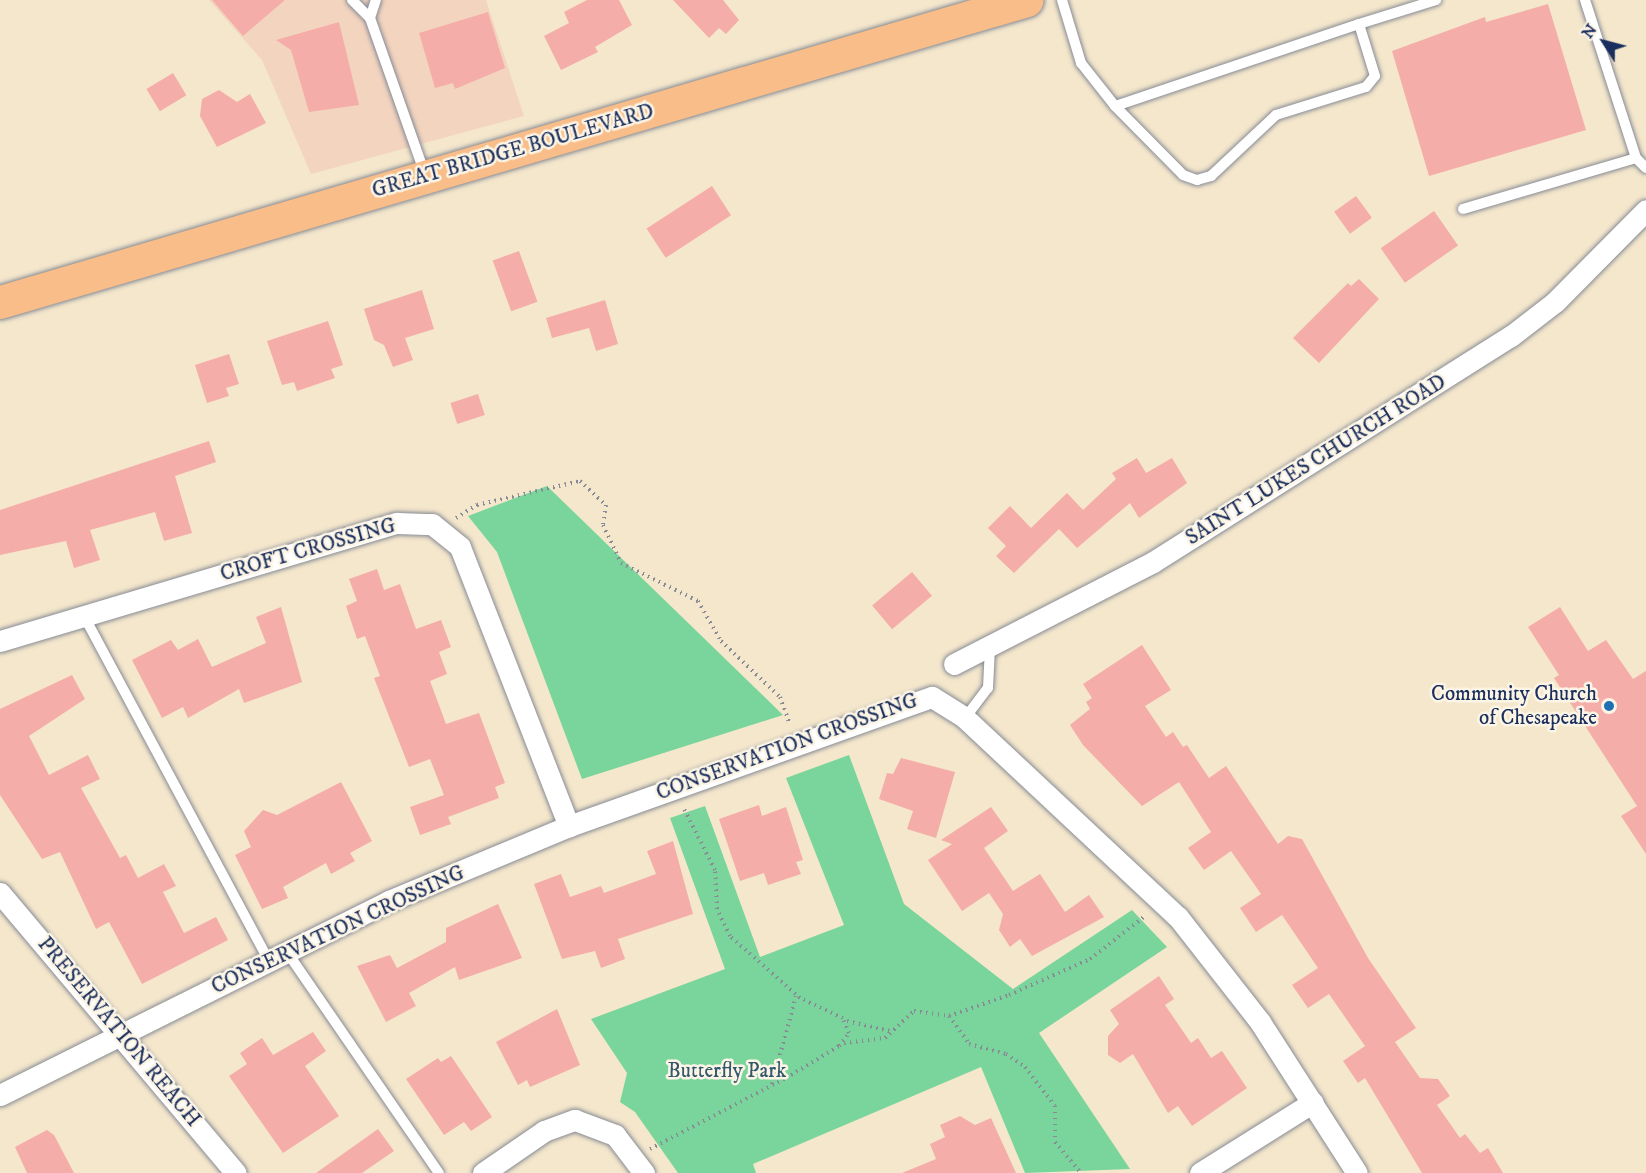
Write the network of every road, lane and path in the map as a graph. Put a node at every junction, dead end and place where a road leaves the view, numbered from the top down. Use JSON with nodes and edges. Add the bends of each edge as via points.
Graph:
{"nodes":[{"id":1,"x":352,"y":0,"type":"edge"},
{"id":2,"x":376,"y":0,"type":"edge"},
{"id":3,"x":1027,"y":0,"type":"edge"},
{"id":4,"x":1062,"y":0,"type":"edge"},
{"id":5,"x":1436,"y":0,"type":"edge"},
{"id":6,"x":1585,"y":0,"type":"edge"},
{"id":7,"x":370,"y":18,"type":"junction"},
{"id":8,"x":1359,"y":24,"type":"junction"},
{"id":9,"x":1115,"y":106,"type":"junction"},
{"id":10,"x":1636,"y":158,"type":"junction"},
{"id":11,"x":1646,"y":168,"type":"edge"},
{"id":12,"x":426,"y":177,"type":"junction"},
{"id":13,"x":1463,"y":209,"type":"dead end"},
{"id":14,"x":1646,"y":210,"type":"edge"},
{"id":15,"x":0,"y":302,"type":"edge"},
{"id":16,"x":443,"y":529,"type":"junction"},
{"id":17,"x":84,"y":616,"type":"junction"},
{"id":18,"x":0,"y":641,"type":"edge"},
{"id":19,"x":990,"y":647,"type":"junction"},
{"id":20,"x":954,"y":664,"type":"dead end"},
{"id":21,"x":965,"y":718,"type":"junction"},
{"id":22,"x":795,"y":742,"type":"junction"},
{"id":23,"x":676,"y":786,"type":"junction"},
{"id":24,"x":569,"y":826,"type":"junction"},
{"id":25,"x":0,"y":893,"type":"edge"},
{"id":26,"x":1162,"y":901,"type":"junction"},
{"id":27,"x":278,"y":956,"type":"junction"},
{"id":28,"x":795,"y":995,"type":"junction"},
{"id":29,"x":949,"y":1016,"type":"junction"},
{"id":30,"x":846,"y":1021,"type":"junction"},
{"id":31,"x":894,"y":1032,"type":"junction"},
{"id":32,"x":121,"y":1035,"type":"junction"},
{"id":33,"x":843,"y":1044,"type":"junction"},
{"id":34,"x":772,"y":1085,"type":"junction"},
{"id":35,"x":0,"y":1095,"type":"edge"},
{"id":36,"x":1313,"y":1102,"type":"junction"},
{"id":37,"x":639,"y":1166,"type":"edge"},
{"id":38,"x":236,"y":1173,"type":"edge"},
{"id":39,"x":440,"y":1173,"type":"edge"},
{"id":40,"x":483,"y":1173,"type":"edge"},
{"id":41,"x":1081,"y":1173,"type":"edge"},
{"id":42,"x":1200,"y":1173,"type":"edge"},
{"id":43,"x":1357,"y":1173,"type":"edge"}],
"edges":[{"from":1,"to":7,"type":"lane"},
{"from":2,"to":7,"type":"lane"},
{"from":3,"to":12,"type":"main road","name":"GREAT BRIDGE BOULEVARD"},
{"from":4,"to":9,"type":"lane","via":[[1081,63]]},
{"from":5,"to":8,"type":"lane"},
{"from":6,"to":10,"type":"lane"},
{"from":7,"to":12,"type":"lane"},
{"from":8,"to":9,"type":"lane"},
{"from":8,"to":9,"type":"lane","via":[[1375,76],[1366,87],[1276,115],[1211,176],[1197,180],[1183,175]]},
{"from":10,"to":11,"type":"lane"},
{"from":10,"to":13,"type":"lane"},
{"from":12,"to":15,"type":"main road","name":"GREAT BRIDGE BOULEVARD"},
{"from":14,"to":19,"type":"street","name":"SAINT LUKES CHURCH ROAD","via":[[1555,302],[1511,336],[1153,562]]},
{"from":16,"to":17,"type":"street","name":"CROFT CROSSING","via":[[423,521],[397,523]]},
{"from":16,"to":22,"type":"path","via":[[477,505],[580,481],[606,505],[603,525],[621,563],[698,601],[721,641],[780,697]]},
{"from":16,"to":24,"type":"street","via":[[467,562]]},
{"from":17,"to":18,"type":"street","name":"CROFT CROSSING"},
{"from":17,"to":27,"type":"lane"},
{"from":19,"to":20,"type":"street","name":"SAINT LUKES CHURCH ROAD"},
{"from":19,"to":21,"type":"lane","via":[[988,688]]},
{"from":21,"to":22,"type":"street","name":"CONSERVATION CROSSING","via":[[942,699],[922,697]]},
{"from":21,"to":26,"type":"street","name":"CONSERVATION CROSSING"},
{"from":22,"to":23,"type":"street","name":"CONSERVATION CROSSING"},
{"from":23,"to":24,"type":"street","name":"CONSERVATION CROSSING"},
{"from":23,"to":28,"type":"path","via":[[697,842],[716,870],[717,909],[724,926]]},
{"from":24,"to":27,"type":"street","name":"CONSERVATION CROSSING","via":[[389,901]]},
{"from":25,"to":32,"type":"street","name":"PRESERVATION REACH"},
{"from":26,"to":29,"type":"path","via":[[1090,959]]},
{"from":26,"to":36,"type":"street","name":"CONSERVATION CROSSING","via":[[1217,963]]},
{"from":27,"to":32,"type":"street","name":"CONSERVATION CROSSING"},
{"from":27,"to":39,"type":"lane"},
{"from":28,"to":30,"type":"path"},
{"from":28,"to":34,"type":"path"},
{"from":29,"to":31,"type":"path","via":[[914,1011]]},
{"from":29,"to":41,"type":"path","via":[[969,1044],[1006,1054],[1025,1067],[1055,1106],[1055,1142]]},
{"from":30,"to":31,"type":"path"},
{"from":30,"to":33,"type":"path","via":[[849,1033]]},
{"from":31,"to":33,"type":"path"},
{"from":32,"to":35,"type":"street","name":"CONSERVATION CROSSING"},
{"from":32,"to":38,"type":"street","name":"PRESERVATION REACH"},
{"from":33,"to":34,"type":"path"},
{"from":34,"to":37,"type":"path"},
{"from":36,"to":42,"type":"street"},
{"from":36,"to":43,"type":"street","name":"CONSERVATION CROSSING"},
{"from":37,"to":40,"type":"street","via":[[602,1126],[575,1120],[544,1131]]}]}
